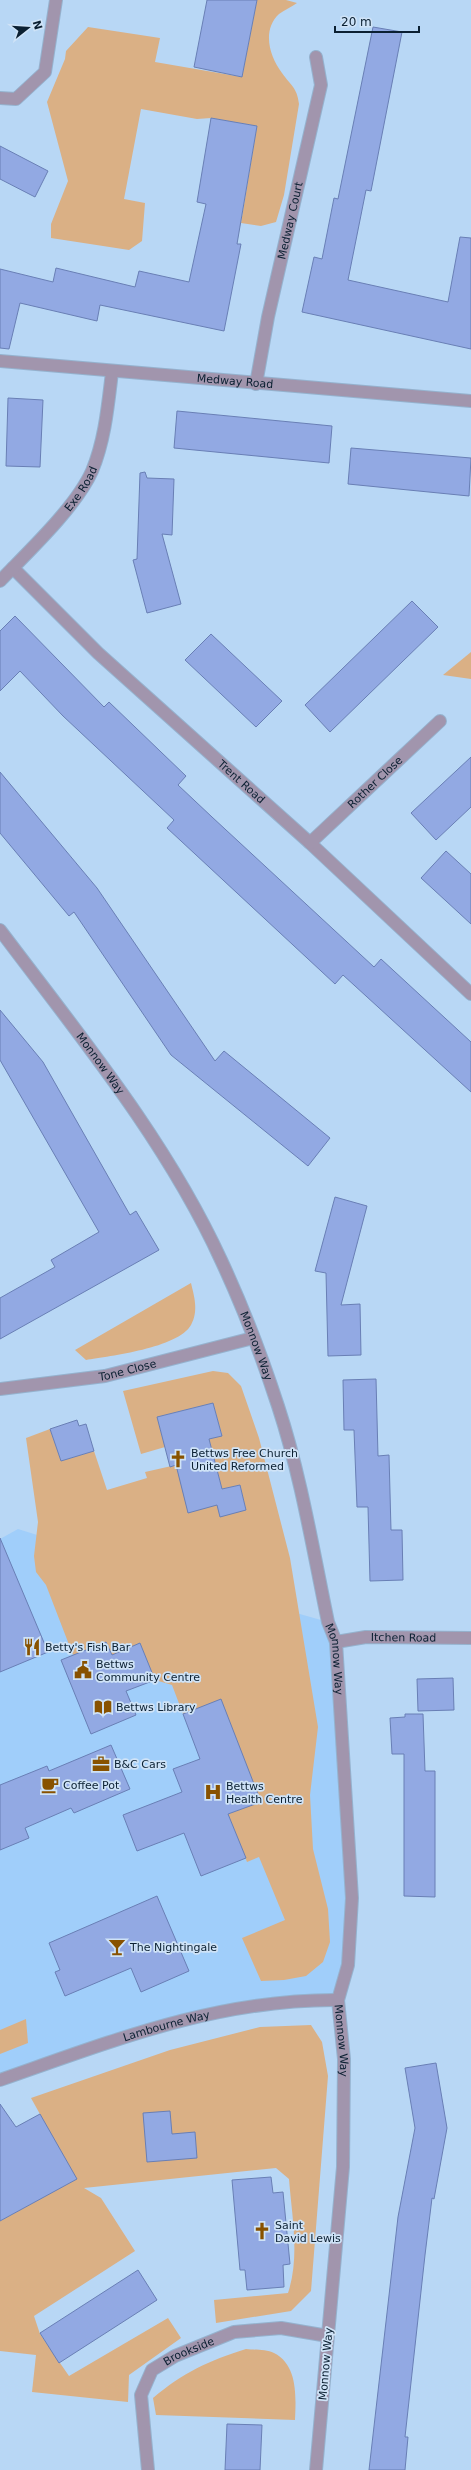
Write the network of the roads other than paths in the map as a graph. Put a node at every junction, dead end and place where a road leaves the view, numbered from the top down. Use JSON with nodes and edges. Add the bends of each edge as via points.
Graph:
{"nodes":[{"id":1,"x":56,"y":0,"type":"edge"},
{"id":2,"x":316,"y":57,"type":"dead end"},
{"id":3,"x":0,"y":98,"type":"edge"},
{"id":4,"x":0,"y":361,"type":"edge"},
{"id":5,"x":112,"y":372,"type":"junction"},
{"id":6,"x":256,"y":384,"type":"junction"},
{"id":7,"x":471,"y":401,"type":"edge"},
{"id":8,"x":13,"y":568,"type":"junction"},
{"id":9,"x":0,"y":581,"type":"edge"},
{"id":10,"x":440,"y":721,"type":"dead end"},
{"id":11,"x":310,"y":843,"type":"junction"},
{"id":12,"x":0,"y":930,"type":"edge"},
{"id":13,"x":471,"y":994,"type":"edge"},
{"id":14,"x":253,"y":1338,"type":"junction"},
{"id":15,"x":0,"y":1389,"type":"edge"},
{"id":16,"x":471,"y":1638,"type":"edge"},
{"id":17,"x":336,"y":1642,"type":"junction"},
{"id":18,"x":338,"y":2000,"type":"junction"},
{"id":19,"x":0,"y":2080,"type":"edge"},
{"id":20,"x":328,"y":2336,"type":"junction"},
{"id":21,"x":148,"y":2470,"type":"edge"},
{"id":22,"x":316,"y":2470,"type":"edge"}],
"edges":[{"from":1,"to":3,"type":"street","via":[[45,72],[16,100]]},
{"from":2,"to":6,"type":"street","name":"Medway Court","via":[[321,85],[268,317]]},
{"from":4,"to":5,"type":"street","name":"Medway Road"},
{"from":5,"to":6,"type":"street","name":"Medway Road"},
{"from":5,"to":8,"type":"street","name":"Exe Road","via":[[106,422],[92,471],[66,511]]},
{"from":6,"to":7,"type":"street","name":"Medway Road"},
{"from":8,"to":9,"type":"street","name":"Exe Road"},
{"from":8,"to":11,"type":"street","name":"Trent Road","via":[[98,653]]},
{"from":10,"to":11,"type":"street","name":"Rother Close"},
{"from":11,"to":13,"type":"street","name":"Trent Road"},
{"from":12,"to":14,"type":"street","name":"Monnow Way","via":[[122,1091],[181,1185],[221,1259]]},
{"from":14,"to":15,"type":"street","name":"Tone Close","via":[[105,1376]]},
{"from":14,"to":17,"type":"street","name":"Monnow Way","via":[[278,1406],[301,1490],[328,1622]]},
{"from":16,"to":17,"type":"street","name":"Itchen Road","via":[[366,1637]]},
{"from":17,"to":18,"type":"street","name":"Monnow Way","via":[[352,1898],[348,1965]]},
{"from":18,"to":19,"type":"street","name":"Lambourne Way","via":[[307,2000],[250,2006],[172,2022]]},
{"from":18,"to":20,"type":"street","name":"Monnow Way","via":[[344,2059],[343,2167]]},
{"from":20,"to":21,"type":"street","name":"Brookside","via":[[281,2328],[234,2332],[175,2356],[152,2370],[141,2395]]},
{"from":20,"to":22,"type":"street","name":"Monnow Way"}]}
